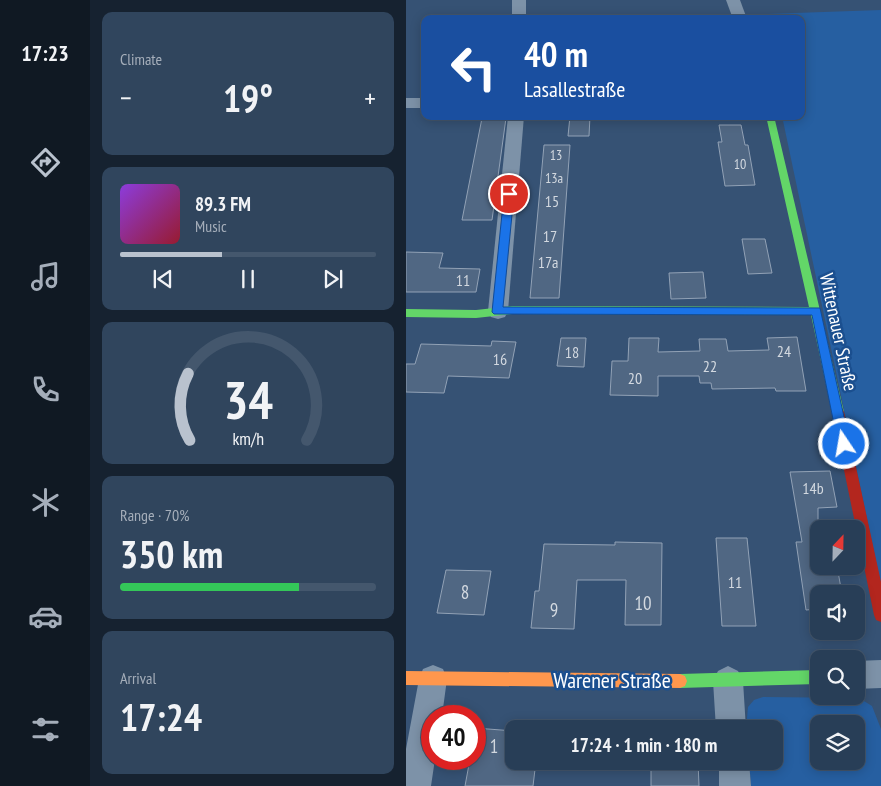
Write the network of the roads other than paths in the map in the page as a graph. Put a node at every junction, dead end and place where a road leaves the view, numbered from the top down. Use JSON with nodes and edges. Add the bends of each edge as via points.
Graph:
{"nodes":[{"id":1,"x":519,"y":0,"type":"edge"},
{"id":2,"x":734,"y":0,"type":"edge"},
{"id":3,"x":519,"y":15,"type":"edge"},
{"id":4,"x":739,"y":15,"type":"edge"},
{"id":5,"x":406,"y":103,"type":"edge"},
{"id":6,"x":421,"y":103,"type":"edge"},
{"id":7,"x":516,"y":120,"type":"edge"},
{"id":8,"x":771,"y":120,"type":"edge"},
{"id":9,"x":816,"y":311,"type":"junction"},
{"id":10,"x":498,"y":312,"type":"junction"},
{"id":11,"x":406,"y":313,"type":"edge"},
{"id":12,"x":881,"y":615,"type":"edge"},
{"id":13,"x":881,"y":674,"type":"edge"},
{"id":14,"x":865,"y":675,"type":"edge"},
{"id":15,"x":810,"y":677,"type":"edge"},
{"id":16,"x":420,"y":678,"type":"edge"},
{"id":17,"x":728,"y":681,"type":"junction"},
{"id":18,"x":730,"y":720,"type":"edge"},
{"id":19,"x":734,"y":770,"type":"edge"},
{"id":20,"x":414,"y":786,"type":"edge"},
{"id":21,"x":735,"y":786,"type":"edge"}],
"edges":[{"from":1,"to":3,"type":"street"},
{"from":2,"to":4,"type":"street"},
{"from":5,"to":6,"type":"street"},
{"from":7,"to":10,"type":"street"},
{"from":8,"to":9,"type":"street","name":"Wittenauer Straße"},
{"from":9,"to":10,"type":"street"},
{"from":9,"to":12,"type":"street","name":"Wittenauer Straße"},
{"from":10,"to":11,"type":"street","via":[[455,315]]},
{"from":13,"to":14,"type":"street"},
{"from":15,"to":17,"type":"street","name":"Warener Straße"},
{"from":16,"to":17,"type":"street","name":"Warener Straße"},
{"from":16,"to":20,"type":"street"},
{"from":17,"to":18,"type":"street"},
{"from":19,"to":21,"type":"street"}]}
